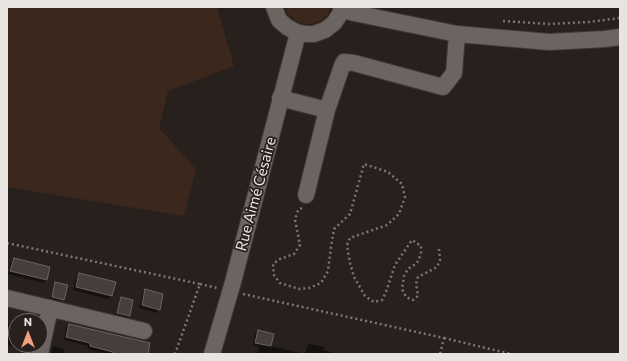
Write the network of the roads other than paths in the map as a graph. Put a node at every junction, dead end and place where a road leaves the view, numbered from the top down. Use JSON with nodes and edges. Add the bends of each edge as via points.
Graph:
{"nodes":[{"id":1,"x":274,"y":7,"type":"edge"},
{"id":2,"x":342,"y":8,"type":"edge"},
{"id":3,"x":298,"y":33,"type":"junction"},
{"id":4,"x":457,"y":34,"type":"junction"},
{"id":5,"x":620,"y":37,"type":"edge"},
{"id":6,"x":280,"y":98,"type":"junction"},
{"id":7,"x":327,"y":110,"type":"junction"},
{"id":8,"x":306,"y":195,"type":"road end"},
{"id":9,"x":7,"y":298,"type":"edge"},
{"id":10,"x":50,"y":308,"type":"junction"},
{"id":11,"x":144,"y":331,"type":"dead end"},
{"id":12,"x":40,"y":354,"type":"edge"},
{"id":13,"x":212,"y":354,"type":"edge"}],
"edges":[{"from":1,"to":3,"type":"street","via":[[279,20],[287,28]]},
{"from":2,"to":3,"type":"street","via":[[334,23],[325,30],[314,34]]},
{"from":2,"to":4,"type":"street","via":[[354,13]]},
{"from":3,"to":6,"type":"street","name":"Rue Aimé Césaire"},
{"from":4,"to":5,"type":"street","via":[[549,42]]},
{"from":4,"to":7,"type":"street","via":[[454,73],[443,87],[344,62]]},
{"from":6,"to":7,"type":"street"},
{"from":6,"to":13,"type":"street","name":"Rue Aimé Césaire"},
{"from":7,"to":8,"type":"street"},
{"from":9,"to":10,"type":"street"},
{"from":10,"to":11,"type":"street"},
{"from":10,"to":12,"type":"street"}]}
